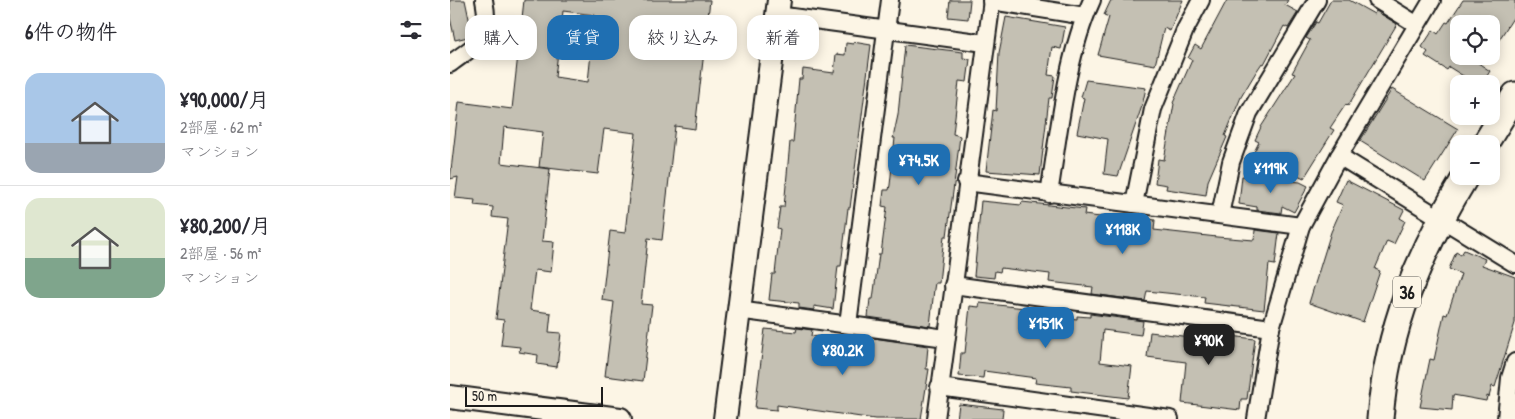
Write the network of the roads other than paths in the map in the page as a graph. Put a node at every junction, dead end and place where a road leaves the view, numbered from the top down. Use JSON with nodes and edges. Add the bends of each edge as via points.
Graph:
{"nodes":[{"id":1,"x":484,"y":0,"type":"edge"},
{"id":2,"x":890,"y":0,"type":"edge"},
{"id":3,"x":1092,"y":0,"type":"edge"},
{"id":4,"x":1200,"y":0,"type":"edge"},
{"id":5,"x":1317,"y":0,"type":"edge"},
{"id":6,"x":1377,"y":0,"type":"edge"},
{"id":7,"x":1432,"y":0,"type":"edge"},
{"id":8,"x":992,"y":1,"type":"edge"},
{"id":9,"x":778,"y":8,"type":"edge"},
{"id":10,"x":1085,"y":16,"type":"junction"},
{"id":11,"x":1416,"y":24,"type":"junction"},
{"id":12,"x":886,"y":30,"type":"junction"},
{"id":13,"x":985,"y":43,"type":"junction"},
{"id":14,"x":450,"y":64,"type":"edge"},
{"id":15,"x":1515,"y":95,"type":"edge"},
{"id":16,"x":1491,"y":135,"type":"edge"},
{"id":17,"x":1339,"y":156,"type":"junction"},
{"id":18,"x":966,"y":182,"type":"junction"},
{"id":19,"x":1461,"y":185,"type":"edge"},
{"id":20,"x":1050,"y":194,"type":"junction"},
{"id":21,"x":1134,"y":204,"type":"junction"},
{"id":22,"x":1220,"y":215,"type":"junction"},
{"id":23,"x":1440,"y":219,"type":"junction"},
{"id":24,"x":1301,"y":226,"type":"junction"},
{"id":25,"x":1515,"y":264,"type":"edge"},
{"id":26,"x":953,"y":285,"type":"junction"},
{"id":27,"x":738,"y":310,"type":"junction"},
{"id":28,"x":848,"y":324,"type":"junction"},
{"id":29,"x":1271,"y":328,"type":"junction"},
{"id":30,"x":946,"y":338,"type":"junction"},
{"id":31,"x":1515,"y":362,"type":"edge"},
{"id":32,"x":939,"y":387,"type":"junction"},
{"id":33,"x":450,"y":397,"type":"edge"},
{"id":34,"x":620,"y":419,"type":"edge"},
{"id":35,"x":725,"y":419,"type":"edge"},
{"id":36,"x":936,"y":419,"type":"edge"},
{"id":37,"x":1170,"y":419,"type":"edge"},
{"id":38,"x":1256,"y":419,"type":"edge"},
{"id":39,"x":1380,"y":419,"type":"edge"},
{"id":40,"x":1506,"y":419,"type":"edge"}],
"edges":[{"from":1,"to":14,"type":"street","via":[[487,30],[478,43]]},
{"from":2,"to":12,"type":"street"},
{"from":3,"to":10,"type":"street"},
{"from":4,"to":21,"type":"street","via":[[1153,109]]},
{"from":5,"to":22,"type":"street","via":[[1249,113],[1231,162]]},
{"from":6,"to":11,"type":"street"},
{"from":7,"to":11,"type":"street"},
{"from":8,"to":10,"type":"street"},
{"from":8,"to":13,"type":"street"},
{"from":9,"to":12,"type":"street"},
{"from":9,"to":27,"type":"street"},
{"from":10,"to":20,"type":"street","via":[[1064,95]]},
{"from":11,"to":17,"type":"street"},
{"from":12,"to":13,"type":"street"},
{"from":12,"to":28,"type":"street"},
{"from":13,"to":18,"type":"street"},
{"from":15,"to":16,"type":"main road"},
{"from":17,"to":23,"type":"street"},
{"from":17,"to":24,"type":"street"},
{"from":18,"to":20,"type":"street"},
{"from":18,"to":26,"type":"street"},
{"from":19,"to":23,"type":"main road","number":"36"},
{"from":20,"to":21,"type":"street"},
{"from":21,"to":22,"type":"street"},
{"from":22,"to":24,"type":"street"},
{"from":23,"to":25,"type":"street"},
{"from":23,"to":39,"type":"main road","number":"36","via":[[1400,312],[1387,366]]},
{"from":24,"to":29,"type":"street"},
{"from":26,"to":29,"type":"street"},
{"from":26,"to":30,"type":"street"},
{"from":27,"to":28,"type":"street"},
{"from":27,"to":35,"type":"street"},
{"from":28,"to":30,"type":"street"},
{"from":29,"to":38,"type":"street"},
{"from":30,"to":32,"type":"street"},
{"from":31,"to":40,"type":"street"},
{"from":32,"to":36,"type":"street"},
{"from":32,"to":37,"type":"street"},
{"from":33,"to":34,"type":"street"}]}
